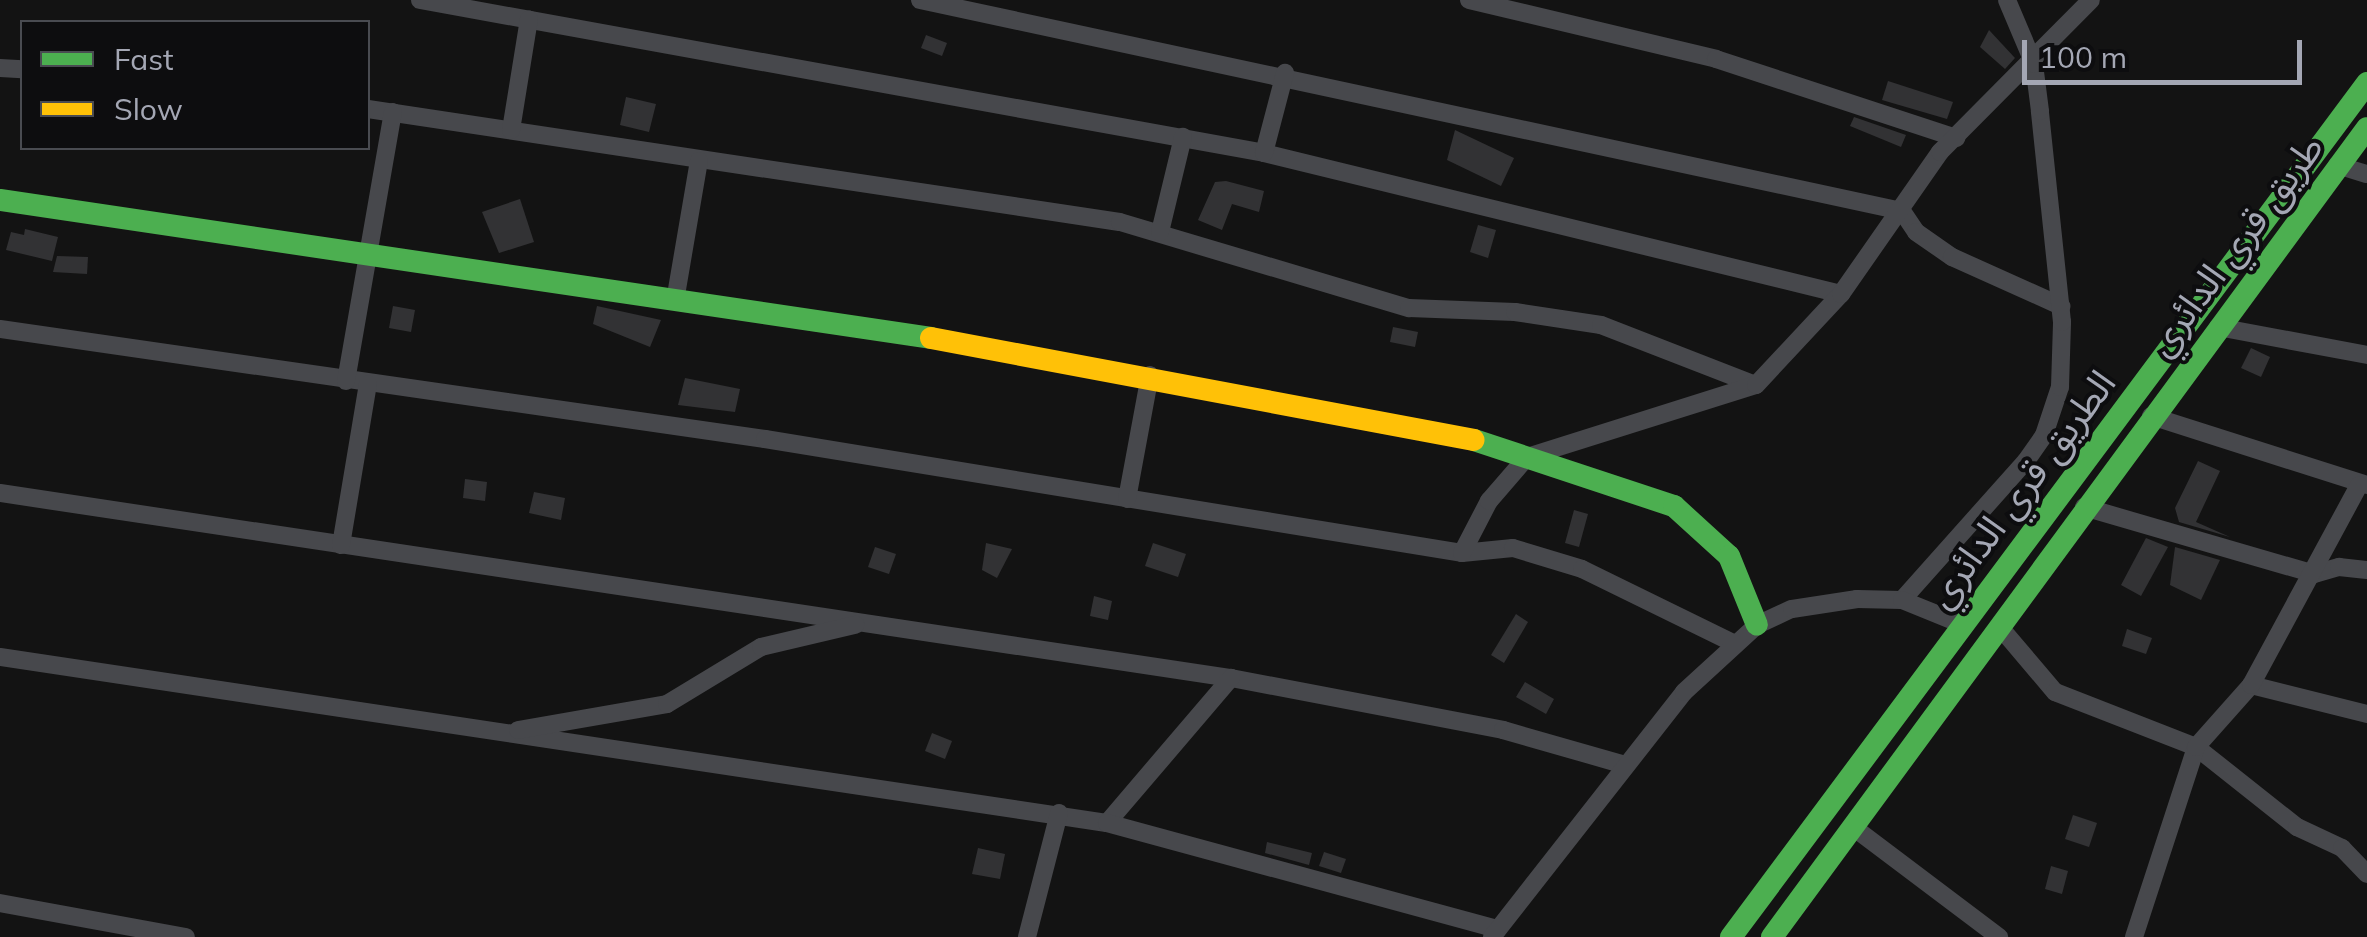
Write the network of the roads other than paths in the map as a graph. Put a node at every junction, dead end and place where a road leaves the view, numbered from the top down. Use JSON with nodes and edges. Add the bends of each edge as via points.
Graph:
{"nodes":[{"id":1,"x":420,"y":0,"type":"edge"},
{"id":2,"x":920,"y":0,"type":"edge"},
{"id":3,"x":1469,"y":0,"type":"edge"},
{"id":4,"x":2007,"y":0,"type":"edge"},
{"id":5,"x":2091,"y":0,"type":"edge"},
{"id":6,"x":529,"y":19,"type":"junction"},
{"id":7,"x":2034,"y":64,"type":"junction"},
{"id":8,"x":1285,"y":73,"type":"junction"},
{"id":9,"x":2367,"y":83,"type":"edge"},
{"id":10,"x":370,"y":108,"type":"edge"},
{"id":11,"x":393,"y":112,"type":"junction"},
{"id":12,"x":2367,"y":128,"type":"edge"},
{"id":13,"x":511,"y":130,"type":"junction"},
{"id":14,"x":1183,"y":137,"type":"junction"},
{"id":15,"x":1956,"y":138,"type":"junction"},
{"id":16,"x":1264,"y":153,"type":"junction"},
{"id":17,"x":699,"y":161,"type":"junction"},
{"id":18,"x":2337,"y":165,"type":"junction"},
{"id":19,"x":2367,"y":174,"type":"edge"},
{"id":20,"x":0,"y":200,"type":"edge"},
{"id":21,"x":1902,"y":211,"type":"junction"},
{"id":22,"x":1160,"y":232,"type":"junction"},
{"id":23,"x":366,"y":258,"type":"junction"},
{"id":24,"x":1841,"y":294,"type":"junction"},
{"id":25,"x":676,"y":301,"type":"junction"},
{"id":26,"x":2061,"y":306,"type":"junction"},
{"id":27,"x":2218,"y":327,"type":"junction"},
{"id":28,"x":0,"y":329,"type":"edge"},
{"id":29,"x":2367,"y":356,"type":"edge"},
{"id":30,"x":1150,"y":375,"type":"junction"},
{"id":31,"x":346,"y":381,"type":"junction"},
{"id":32,"x":368,"y":384,"type":"junction"},
{"id":33,"x":1756,"y":385,"type":"junction"},
{"id":34,"x":2151,"y":416,"type":"junction"},
{"id":35,"x":1527,"y":457,"type":"junction"},
{"id":36,"x":2363,"y":485,"type":"edge"},
{"id":37,"x":0,"y":494,"type":"edge"},
{"id":38,"x":1127,"y":499,"type":"junction"},
{"id":39,"x":2084,"y":507,"type":"junction"},
{"id":40,"x":341,"y":545,"type":"junction"},
{"id":41,"x":1462,"y":553,"type":"junction"},
{"id":42,"x":2367,"y":570,"type":"edge"},
{"id":43,"x":2314,"y":574,"type":"junction"},
{"id":44,"x":1902,"y":600,"type":"junction"},
{"id":45,"x":871,"y":623,"type":"junction"},
{"id":46,"x":1964,"y":624,"type":"junction"},
{"id":47,"x":1756,"y":626,"type":"junction"},
{"id":48,"x":1999,"y":626,"type":"junction"},
{"id":49,"x":1735,"y":644,"type":"junction"},
{"id":50,"x":0,"y":657,"type":"edge"},
{"id":51,"x":1231,"y":678,"type":"junction"},
{"id":52,"x":2250,"y":685,"type":"junction"},
{"id":53,"x":2367,"y":714,"type":"edge"},
{"id":54,"x":502,"y":732,"type":"junction"},
{"id":55,"x":2196,"y":746,"type":"junction"},
{"id":56,"x":1625,"y":766,"type":"junction"},
{"id":57,"x":1059,"y":814,"type":"junction"},
{"id":58,"x":1106,"y":823,"type":"junction"},
{"id":59,"x":1853,"y":827,"type":"junction"},
{"id":60,"x":2367,"y":874,"type":"edge"},
{"id":61,"x":0,"y":903,"type":"edge"},
{"id":62,"x":1496,"y":933,"type":"edge"},
{"id":63,"x":186,"y":937,"type":"edge"},
{"id":64,"x":1027,"y":937,"type":"edge"},
{"id":65,"x":1731,"y":937,"type":"edge"},
{"id":66,"x":1772,"y":937,"type":"edge"},
{"id":67,"x":1999,"y":937,"type":"edge"},
{"id":68,"x":2134,"y":937,"type":"edge"}],
"edges":[{"from":1,"to":6,"type":"street"},
{"from":2,"to":8,"type":"street"},
{"from":3,"to":15,"type":"street","via":[[1716,58]]},
{"from":4,"to":7,"type":"street"},
{"from":5,"to":7,"type":"street"},
{"from":6,"to":13,"type":"street"},
{"from":6,"to":14,"type":"street"},
{"from":7,"to":15,"type":"street"},
{"from":7,"to":26,"type":"street"},
{"from":8,"to":16,"type":"street"},
{"from":8,"to":21,"type":"street"},
{"from":9,"to":46,"type":"main road","name":"الطريق قري الدائري"},
{"from":10,"to":11,"type":"street"},
{"from":11,"to":13,"type":"street"},
{"from":11,"to":23,"type":"street"},
{"from":12,"to":18,"type":"main road","name":"طريق قري الدائري"},
{"from":13,"to":17,"type":"street"},
{"from":14,"to":16,"type":"street"},
{"from":14,"to":22,"type":"street"},
{"from":15,"to":21,"type":"street","via":[[1927,168]]},
{"from":16,"to":24,"type":"street"},
{"from":17,"to":22,"type":"street"},
{"from":17,"to":25,"type":"street"},
{"from":18,"to":19,"type":"street"},
{"from":18,"to":27,"type":"main road","name":"طريق قري الدائري"},
{"from":20,"to":23,"type":"main road"},
{"from":21,"to":24,"type":"street"},
{"from":21,"to":26,"type":"street","via":[[1916,232],[1952,256]]},
{"from":22,"to":33,"type":"street","via":[[1409,308],[1515,312],[1629,332]]},
{"from":23,"to":25,"type":"main road"},
{"from":23,"to":31,"type":"street"},
{"from":24,"to":33,"type":"street"},
{"from":25,"to":30,"type":"main road"},
{"from":26,"to":44,"type":"street","via":[[2060,387],[2044,435]]},
{"from":27,"to":29,"type":"street"},
{"from":27,"to":34,"type":"main road","name":"طريق قري الدائري"},
{"from":28,"to":31,"type":"street"},
{"from":30,"to":35,"type":"main road","via":[[1398,420]]},
{"from":30,"to":38,"type":"street"},
{"from":31,"to":32,"type":"street"},
{"from":32,"to":38,"type":"street"},
{"from":32,"to":40,"type":"street"},
{"from":33,"to":35,"type":"street"},
{"from":34,"to":36,"type":"street"},
{"from":34,"to":39,"type":"main road","name":"طريق قري الدائري"},
{"from":35,"to":41,"type":"street","via":[[1489,500]]},
{"from":35,"to":47,"type":"main road","via":[[1655,497],[1692,518],[1738,571]]},
{"from":36,"to":43,"type":"street"},
{"from":37,"to":40,"type":"street"},
{"from":38,"to":41,"type":"street"},
{"from":39,"to":43,"type":"street"},
{"from":39,"to":48,"type":"main road","name":"طريق قري الدائري"},
{"from":40,"to":45,"type":"street"},
{"from":41,"to":49,"type":"street","via":[[1513,548],[1552,558]]},
{"from":42,"to":43,"type":"street","via":[[2339,567]]},
{"from":43,"to":52,"type":"street"},
{"from":44,"to":46,"type":"street"},
{"from":44,"to":47,"type":"street","via":[[1824,601]]},
{"from":45,"to":51,"type":"street"},
{"from":45,"to":54,"type":"street","via":[[761,647],[667,704]]},
{"from":46,"to":65,"type":"main road","name":"الطريق قري الدائري"},
{"from":47,"to":49,"type":"street"},
{"from":48,"to":55,"type":"street","via":[[2055,692]]},
{"from":48,"to":59,"type":"main road","name":"طريق قري الدائري"},
{"from":49,"to":56,"type":"street","via":[[1684,692]]},
{"from":50,"to":54,"type":"street"},
{"from":51,"to":56,"type":"street","via":[[1504,730]]},
{"from":51,"to":58,"type":"street"},
{"from":52,"to":53,"type":"street"},
{"from":52,"to":55,"type":"street"},
{"from":54,"to":57,"type":"street"},
{"from":55,"to":60,"type":"street","via":[[2297,827],[2342,848]]},
{"from":55,"to":68,"type":"street"},
{"from":56,"to":62,"type":"street"},
{"from":57,"to":58,"type":"street"},
{"from":57,"to":64,"type":"street"},
{"from":58,"to":62,"type":"street"},
{"from":59,"to":66,"type":"main road","name":"طريق قري الدائري"},
{"from":59,"to":67,"type":"street"},
{"from":61,"to":63,"type":"street"}]}
